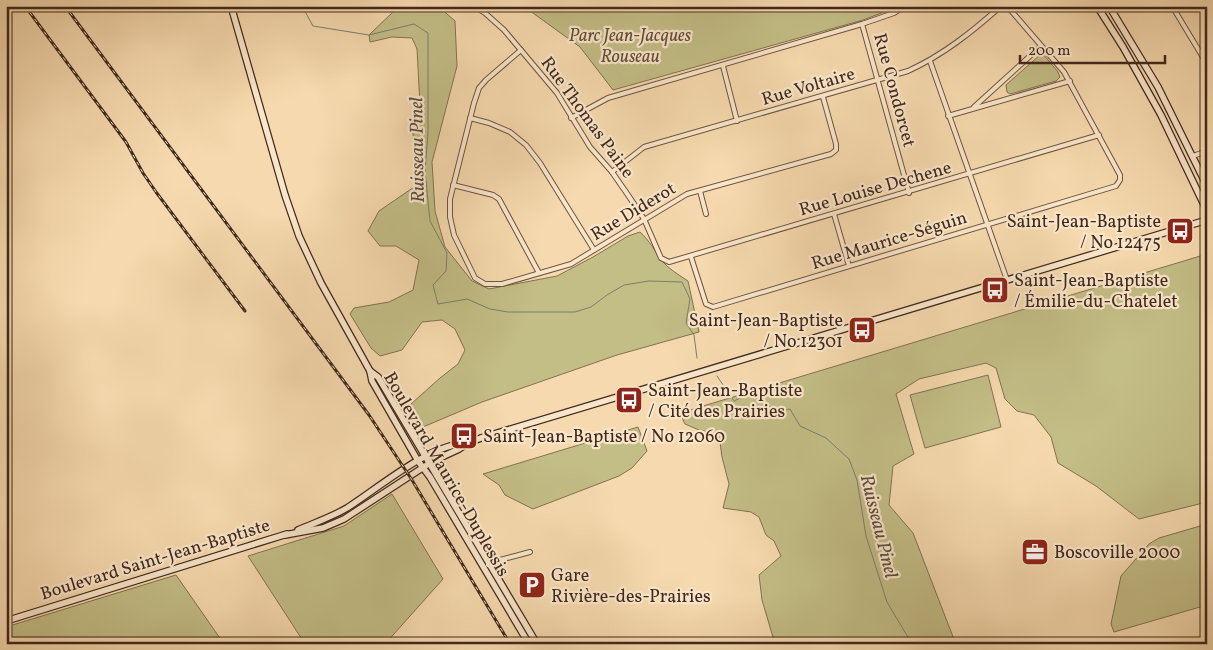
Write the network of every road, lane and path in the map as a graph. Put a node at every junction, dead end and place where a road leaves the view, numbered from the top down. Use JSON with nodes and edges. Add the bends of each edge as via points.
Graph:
{"nodes":[{"id":1,"x":231,"y":6,"type":"edge"},
{"id":2,"x":332,"y":6,"type":"edge"},
{"id":3,"x":356,"y":6,"type":"edge"},
{"id":4,"x":474,"y":6,"type":"edge"},
{"id":5,"x":704,"y":6,"type":"edge"},
{"id":6,"x":717,"y":6,"type":"edge"},
{"id":7,"x":905,"y":6,"type":"edge"},
{"id":8,"x":1001,"y":6,"type":"edge"},
{"id":9,"x":1007,"y":6,"type":"edge"},
{"id":10,"x":1096,"y":6,"type":"edge"},
{"id":11,"x":1109,"y":6,"type":"edge"},
{"id":12,"x":1180,"y":6,"type":"edge"},
{"id":13,"x":1173,"y":7,"type":"edge"},
{"id":14,"x":862,"y":24,"type":"junction"},
{"id":15,"x":1042,"y":46,"type":"junction"},
{"id":16,"x":520,"y":50,"type":"junction"},
{"id":17,"x":930,"y":61,"type":"junction"},
{"id":18,"x":1207,"y":64,"type":"edge"},
{"id":19,"x":723,"y":66,"type":"junction"},
{"id":20,"x":877,"y":81,"type":"junction"},
{"id":21,"x":1070,"y":81,"type":"junction"},
{"id":22,"x":822,"y":97,"type":"junction"},
{"id":23,"x":972,"y":109,"type":"junction"},
{"id":24,"x":948,"y":116,"type":"junction"},
{"id":25,"x":470,"y":118,"type":"junction"},
{"id":26,"x":571,"y":118,"type":"junction"},
{"id":27,"x":737,"y":120,"type":"junction"},
{"id":28,"x":1098,"y":135,"type":"junction"},
{"id":29,"x":1207,"y":151,"type":"edge"},
{"id":30,"x":1193,"y":156,"type":"junction"},
{"id":31,"x":612,"y":172,"type":"junction"},
{"id":32,"x":969,"y":174,"type":"junction"},
{"id":33,"x":453,"y":185,"type":"junction"},
{"id":34,"x":1207,"y":186,"type":"edge"},
{"id":35,"x":700,"y":191,"type":"junction"},
{"id":36,"x":909,"y":192,"type":"junction"},
{"id":37,"x":1207,"y":211,"type":"edge"},
{"id":38,"x":706,"y":214,"type":"dead end"},
{"id":39,"x":834,"y":214,"type":"junction"},
{"id":40,"x":644,"y":219,"type":"junction"},
{"id":41,"x":1207,"y":220,"type":"edge"},
{"id":42,"x":988,"y":225,"type":"junction"},
{"id":43,"x":594,"y":250,"type":"junction"},
{"id":44,"x":691,"y":257,"type":"junction"},
{"id":45,"x":662,"y":258,"type":"joint"},
{"id":46,"x":849,"y":266,"type":"junction"},
{"id":47,"x":539,"y":273,"type":"junction"},
{"id":48,"x":1006,"y":280,"type":"junction"},
{"id":49,"x":370,"y":371,"type":"junction"},
{"id":50,"x":468,"y":443,"type":"junction"},
{"id":51,"x":425,"y":458,"type":"junction"},
{"id":52,"x":418,"y":461,"type":"junction"},
{"id":53,"x":429,"y":464,"type":"junction"},
{"id":54,"x":423,"y":468,"type":"junction"},
{"id":55,"x":285,"y":535,"type":"junction"},
{"id":56,"x":530,"y":552,"type":"dead end"},
{"id":57,"x":487,"y":566,"type":"junction"},
{"id":58,"x":6,"y":621,"type":"edge"},
{"id":59,"x":1206,"y":640,"type":"edge"},
{"id":60,"x":529,"y":644,"type":"edge"},
{"id":61,"x":537,"y":644,"type":"edge"},
{"id":62,"x":1193,"y":644,"type":"edge"}],
"edges":[{"from":1,"to":49,"type":"main road","name":"Boulevard Maurice-Duplessis","via":[[299,236]]},
{"from":2,"to":3,"type":"street","via":[[343,9]]},
{"from":4,"to":16,"type":"street","name":"Rue Thomas Paine","via":[[498,24]]},
{"from":5,"to":6,"type":"street"},
{"from":7,"to":14,"type":"street"},
{"from":8,"to":17,"type":"street","name":"Rue Voltaire"},
{"from":9,"to":15,"type":"street"},
{"from":10,"to":37,"type":"main road","via":[[1161,114]]},
{"from":11,"to":30,"type":"main road","via":[[1158,87]]},
{"from":12,"to":13,"type":"street"},
{"from":13,"to":18,"type":"street"},
{"from":14,"to":19,"type":"street"},
{"from":14,"to":20,"type":"street","name":"Rue Condorcet"},
{"from":15,"to":21,"type":"street"},
{"from":15,"to":23,"type":"street"},
{"from":16,"to":25,"type":"street","via":[[479,88]]},
{"from":16,"to":26,"type":"street","name":"Rue Thomas Paine","via":[[557,93]]},
{"from":17,"to":20,"type":"street","name":"Rue Voltaire"},
{"from":17,"to":24,"type":"street"},
{"from":19,"to":26,"type":"street","via":[[608,98]]},
{"from":19,"to":27,"type":"street"},
{"from":20,"to":22,"type":"street","name":"Rue Voltaire"},
{"from":20,"to":36,"type":"street","name":"Rue Condorcet"},
{"from":21,"to":23,"type":"street"},
{"from":21,"to":28,"type":"street"},
{"from":22,"to":27,"type":"street","name":"Rue Voltaire"},
{"from":22,"to":35,"type":"street","name":"Rue Diderot","via":[[836,144],[834,152]]},
{"from":23,"to":24,"type":"street"},
{"from":24,"to":32,"type":"street"},
{"from":25,"to":33,"type":"street"},
{"from":25,"to":43,"type":"street","via":[[510,132],[526,145]]},
{"from":26,"to":31,"type":"street","name":"Rue Thomas Paine"},
{"from":27,"to":31,"type":"street","name":"Rue Voltaire","via":[[644,148]]},
{"from":28,"to":32,"type":"street","name":"Rue Louise Dechene"},
{"from":28,"to":42,"type":"street","name":"Rue Maurice-Séguin","via":[[1120,175],[1116,186]]},
{"from":29,"to":30,"type":"street"},
{"from":30,"to":34,"type":"main road"},
{"from":31,"to":40,"type":"street","name":"Rue Thomas Paine"},
{"from":32,"to":36,"type":"street","name":"Rue Louise Dechene"},
{"from":32,"to":42,"type":"street"},
{"from":33,"to":47,"type":"street","via":[[498,199]]},
{"from":33,"to":47,"type":"street","name":"Rue Diderot","via":[[450,217],[471,273],[479,281],[491,285]]},
{"from":35,"to":38,"type":"street"},
{"from":35,"to":40,"type":"street","name":"Rue Diderot","via":[[687,194]]},
{"from":36,"to":39,"type":"street","name":"Rue Louise Dechene"},
{"from":39,"to":44,"type":"street","name":"Rue Louise Dechene"},
{"from":39,"to":46,"type":"street"},
{"from":40,"to":43,"type":"street","name":"Rue Diderot"},
{"from":40,"to":45,"type":"street","name":"Rue Thomas Paine"},
{"from":41,"to":48,"type":"main road","name":"Boulevard Saint-Jean-Baptiste"},
{"from":42,"to":46,"type":"street","name":"Rue Maurice-Séguin"},
{"from":42,"to":48,"type":"street"},
{"from":43,"to":47,"type":"street","name":"Rue Diderot","via":[[571,264]]},
{"from":44,"to":45,"type":"street","name":"Rue Louise Dechene","via":[[672,262]]},
{"from":44,"to":46,"type":"street","name":"Rue Maurice-Séguin","via":[[706,304],[713,307]]},
{"from":48,"to":50,"type":"main road","name":"Boulevard Saint-Jean-Baptiste"},
{"from":49,"to":51,"type":"main road","name":"Boulevard Maurice-Duplessis","via":[[378,377]]},
{"from":49,"to":52,"type":"main road","name":"Boulevard Maurice-Duplessis","via":[[372,381]]},
{"from":50,"to":51,"type":"main road","name":"Boulevard Saint-Jean-Baptiste","via":[[456,443]]},
{"from":50,"to":53,"type":"main road","name":"Boulevard Saint-Jean-Baptiste"},
{"from":51,"to":52,"type":"main road","name":"Boulevard Saint-Jean-Baptiste"},
{"from":51,"to":53,"type":"main road","name":"Boulevard Maurice-Duplessis"},
{"from":52,"to":54,"type":"main road","name":"Boulevard Maurice-Duplessis"},
{"from":52,"to":55,"type":"main road","name":"Boulevard Saint-Jean-Baptiste","via":[[344,509]]},
{"from":53,"to":54,"type":"main road","name":"Boulevard Saint-Jean-Baptiste"},
{"from":53,"to":57,"type":"main road","name":"Boulevard Maurice-Duplessis"},
{"from":54,"to":55,"type":"main road","name":"Boulevard Saint-Jean-Baptiste","via":[[344,519],[323,528]]},
{"from":54,"to":57,"type":"main road","name":"Boulevard Maurice-Duplessis"},
{"from":55,"to":58,"type":"main road","name":"Boulevard Saint-Jean-Baptiste"},
{"from":56,"to":57,"type":"street"},
{"from":57,"to":60,"type":"main road","name":"Boulevard Maurice-Duplessis"},
{"from":57,"to":61,"type":"main road","name":"Boulevard Maurice-Duplessis"},
{"from":59,"to":62,"type":"street"}]}
